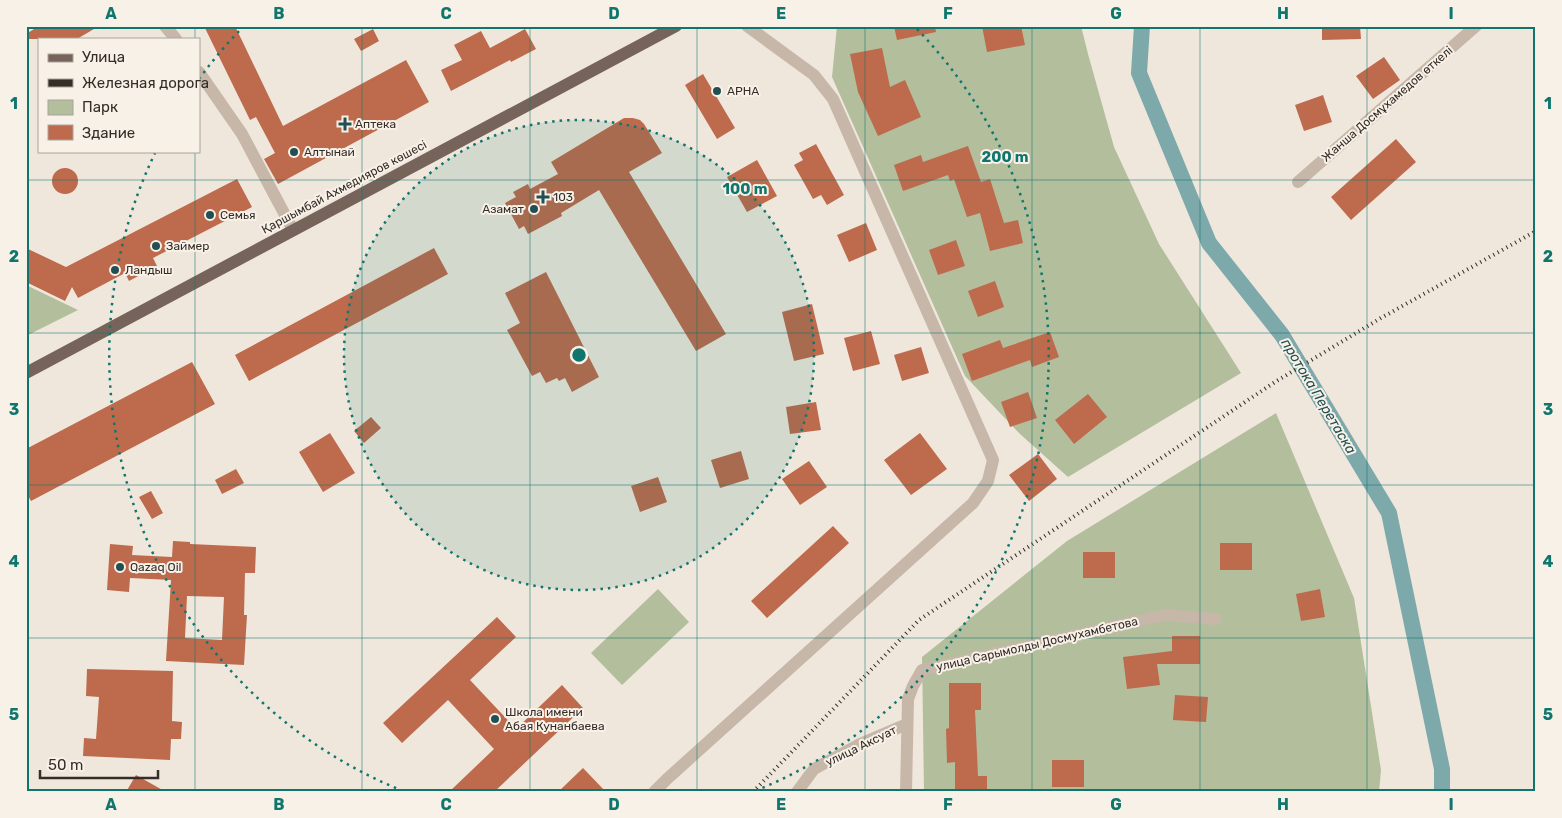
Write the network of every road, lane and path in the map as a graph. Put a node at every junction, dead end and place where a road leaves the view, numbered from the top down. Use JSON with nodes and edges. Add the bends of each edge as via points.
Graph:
{"nodes":[{"id":1,"x":676,"y":26,"type":"edge"},
{"id":2,"x":747,"y":26,"type":"edge"},
{"id":3,"x":1476,"y":26,"type":"edge"},
{"id":4,"x":200,"y":73,"type":"edge"},
{"id":5,"x":1298,"y":182,"type":"dead end"},
{"id":6,"x":293,"y":230,"type":"junction"},
{"id":7,"x":26,"y":373,"type":"edge"},
{"id":8,"x":1216,"y":619,"type":"dead end"},
{"id":9,"x":907,"y":724,"type":"junction"},
{"id":10,"x":654,"y":792,"type":"edge"},
{"id":11,"x":797,"y":792,"type":"edge"},
{"id":12,"x":906,"y":792,"type":"edge"}],
"edges":[{"from":1,"to":6,"type":"main road","name":"Қаршымбай Ахмедияров көшесі"},
{"from":2,"to":10,"type":"street","via":[[814,76],[833,99],[993,460],[988,482],[973,503]]},
{"from":3,"to":5,"type":"street","name":"Жанша Досмұхамедов өткелі"},
{"from":4,"to":6,"type":"street","via":[[242,134]]},
{"from":6,"to":7,"type":"main road","name":"Қаршымбай Ахмедияров көшесі"},
{"from":8,"to":9,"type":"street","name":"улица Сарымолды Досмухамбетова","via":[[1164,615],[922,670],[908,700]]},
{"from":9,"to":11,"type":"street","name":"улица Аксуат","via":[[814,769]]},
{"from":9,"to":12,"type":"street","name":"улица Сарымолды Досмухамбетова"}]}
